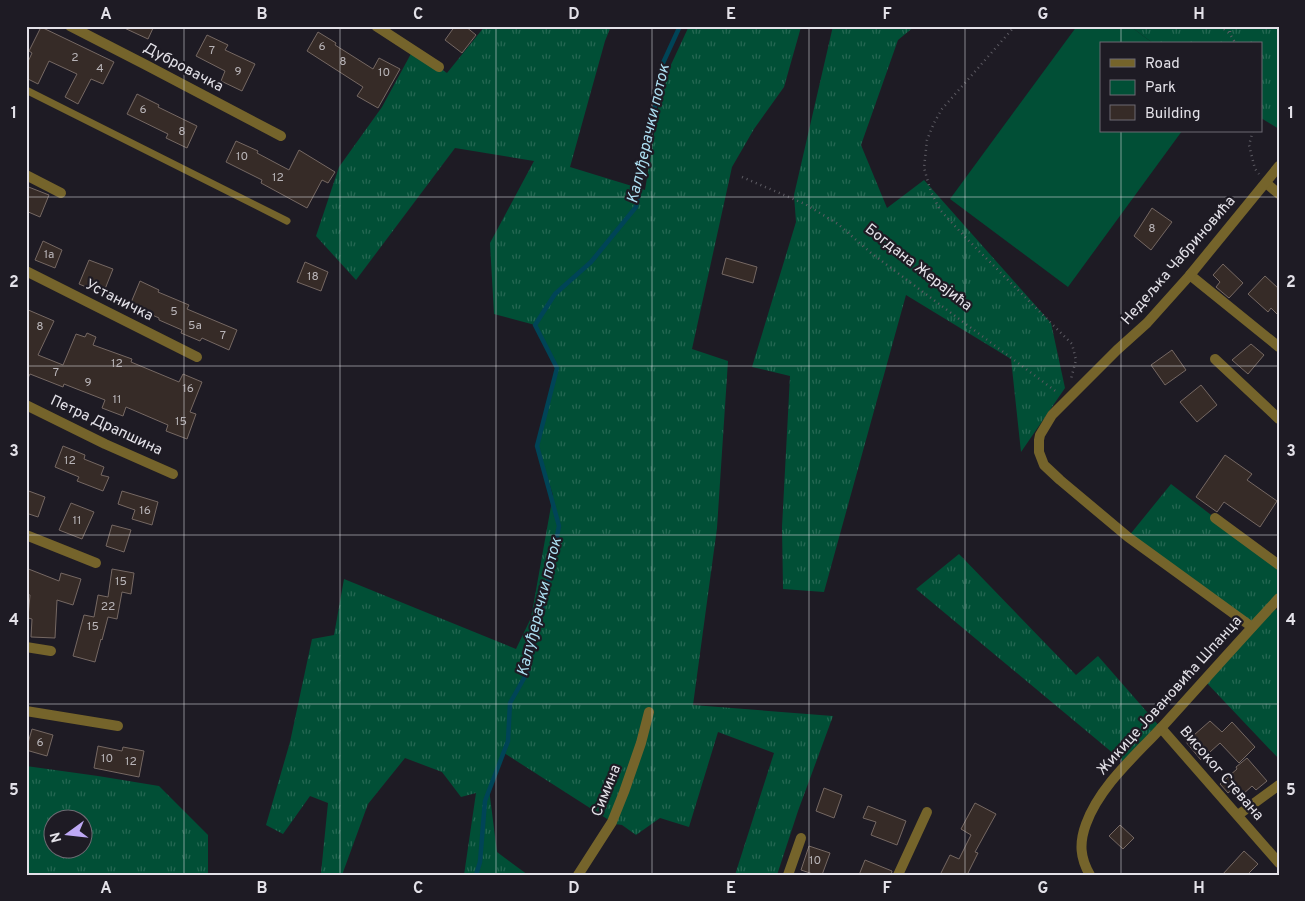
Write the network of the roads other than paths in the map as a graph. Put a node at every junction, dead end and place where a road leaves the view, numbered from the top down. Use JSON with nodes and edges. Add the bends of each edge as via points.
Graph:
{"nodes":[{"id":1,"x":70,"y":26,"type":"edge"},
{"id":2,"x":376,"y":26,"type":"edge"},
{"id":3,"x":438,"y":67,"type":"dead end"},
{"id":4,"x":26,"y":90,"type":"edge"},
{"id":5,"x":281,"y":136,"type":"dead end"},
{"id":6,"x":1279,"y":166,"type":"edge"},
{"id":7,"x":26,"y":175,"type":"edge"},
{"id":8,"x":1266,"y":183,"type":"junction"},
{"id":9,"x":61,"y":193,"type":"dead end"},
{"id":10,"x":1279,"y":194,"type":"edge"},
{"id":11,"x":286,"y":221,"type":"dead end"},
{"id":12,"x":26,"y":271,"type":"edge"},
{"id":13,"x":1190,"y":275,"type":"junction"},
{"id":14,"x":1279,"y":347,"type":"edge"},
{"id":15,"x":197,"y":357,"type":"dead end"},
{"id":16,"x":1215,"y":359,"type":"dead end"},
{"id":17,"x":26,"y":405,"type":"edge"},
{"id":18,"x":1279,"y":419,"type":"edge"},
{"id":19,"x":173,"y":474,"type":"dead end"},
{"id":20,"x":1215,"y":518,"type":"dead end"},
{"id":21,"x":26,"y":535,"type":"edge"},
{"id":22,"x":96,"y":564,"type":"dead end"},
{"id":23,"x":1279,"y":565,"type":"edge"},
{"id":24,"x":1279,"y":598,"type":"edge"},
{"id":25,"x":1252,"y":628,"type":"junction"},
{"id":26,"x":26,"y":647,"type":"edge"},
{"id":27,"x":51,"y":651,"type":"dead end"},
{"id":28,"x":26,"y":711,"type":"edge"},
{"id":29,"x":649,"y":712,"type":"dead end"},
{"id":30,"x":118,"y":726,"type":"dead end"},
{"id":31,"x":1160,"y":728,"type":"junction"},
{"id":32,"x":1279,"y":785,"type":"edge"},
{"id":33,"x":927,"y":812,"type":"dead end"},
{"id":34,"x":1238,"y":815,"type":"junction"},
{"id":35,"x":801,"y":838,"type":"dead end"},
{"id":36,"x":1279,"y":863,"type":"edge"},
{"id":37,"x":578,"y":875,"type":"edge"},
{"id":38,"x":788,"y":875,"type":"edge"},
{"id":39,"x":898,"y":875,"type":"edge"},
{"id":40,"x":1090,"y":875,"type":"edge"}],
"edges":[{"from":1,"to":5,"type":"street","name":"Дубровачка"},
{"from":2,"to":3,"type":"street"},
{"from":4,"to":11,"type":"lane"},
{"from":6,"to":8,"type":"street","name":"Недељка Чабриновића"},
{"from":7,"to":9,"type":"street"},
{"from":8,"to":10,"type":"street"},
{"from":8,"to":13,"type":"street","name":"Недељка Чабриновића"},
{"from":12,"to":15,"type":"street","name":"Устаничка"},
{"from":13,"to":14,"type":"street"},
{"from":13,"to":25,"type":"street","name":"Недељка Чабриновића","via":[[1147,323],[1052,415],[1040,435],[1039,452],[1044,465],[1128,537]]},
{"from":16,"to":18,"type":"street"},
{"from":17,"to":19,"type":"street","name":"Петра Драпшина"},
{"from":20,"to":23,"type":"street"},
{"from":21,"to":22,"type":"street"},
{"from":24,"to":25,"type":"street","name":"Жикице Јовановића Шпанца"},
{"from":25,"to":31,"type":"street","name":"Жикице Јовановића Шпанца"},
{"from":26,"to":27,"type":"street"},
{"from":28,"to":30,"type":"street"},
{"from":29,"to":37,"type":"street","name":"Симина","via":[[612,822]]},
{"from":31,"to":34,"type":"street","name":"Високог Стевана"},
{"from":31,"to":40,"type":"street","name":"Жикице Јовановића Шпанца","via":[[1104,791],[1091,813],[1081,842],[1082,859]]},
{"from":32,"to":34,"type":"street"},
{"from":33,"to":39,"type":"street"},
{"from":34,"to":36,"type":"street","name":"Високог Стевана"},
{"from":35,"to":38,"type":"street"}]}
